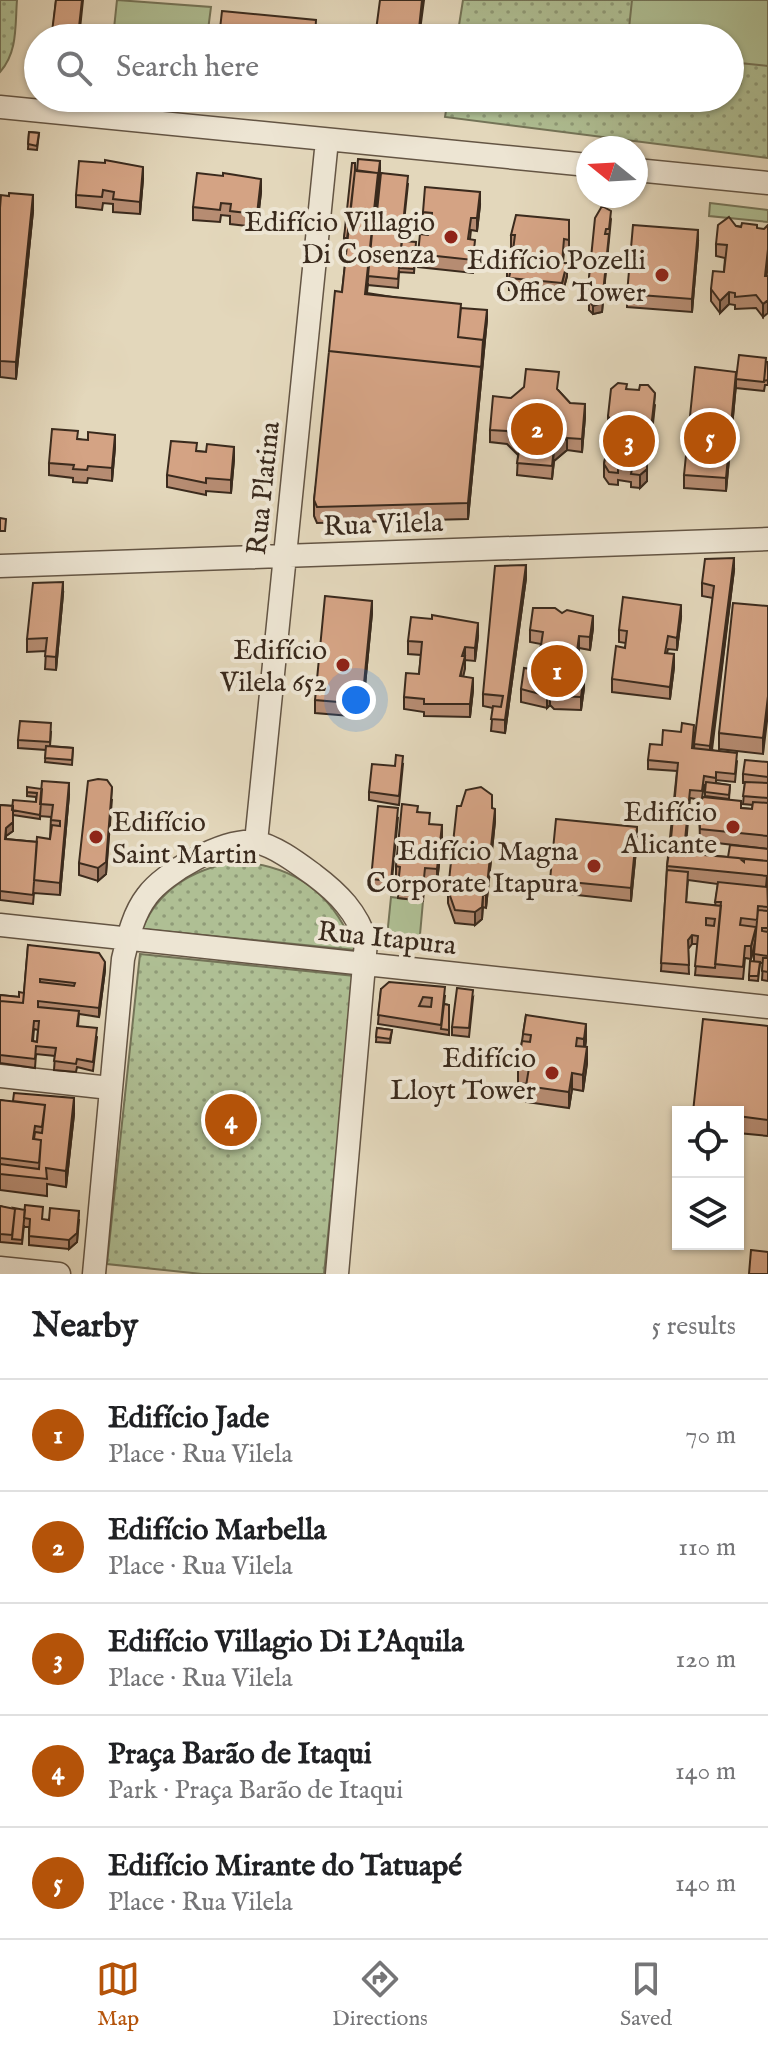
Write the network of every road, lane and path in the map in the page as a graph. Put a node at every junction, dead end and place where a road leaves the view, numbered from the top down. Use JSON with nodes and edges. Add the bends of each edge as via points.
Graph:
{"nodes":[{"id":1,"x":0,"y":107,"type":"edge"},
{"id":2,"x":24,"y":109,"type":"edge"},
{"id":3,"x":50,"y":112,"type":"edge"},
{"id":4,"x":327,"y":140,"type":"junction"},
{"id":5,"x":576,"y":164,"type":"edge"},
{"id":6,"x":648,"y":171,"type":"edge"},
{"id":7,"x":768,"y":183,"type":"edge"},
{"id":8,"x":768,"y":539,"type":"edge"},
{"id":9,"x":285,"y":556,"type":"junction"},
{"id":10,"x":0,"y":566,"type":"edge"},
{"id":11,"x":256,"y":842,"type":"junction"},
{"id":12,"x":0,"y":925,"type":"edge"},
{"id":13,"x":128,"y":939,"type":"junction"},
{"id":14,"x":367,"y":965,"type":"junction"},
{"id":15,"x":768,"y":1007,"type":"edge"},
{"id":16,"x":0,"y":1076,"type":"edge"},
{"id":17,"x":110,"y":1088,"type":"junction"},
{"id":18,"x":0,"y":1268,"type":"edge"},
{"id":19,"x":59,"y":1274,"type":"edge"},
{"id":20,"x":94,"y":1274,"type":"edge"},
{"id":21,"x":337,"y":1274,"type":"edge"}],
"edges":[{"from":1,"to":2,"type":"street"},
{"from":3,"to":4,"type":"street"},
{"from":4,"to":5,"type":"street"},
{"from":4,"to":9,"type":"street","name":"Rua Platina"},
{"from":6,"to":7,"type":"street"},
{"from":8,"to":9,"type":"street","name":"Rua Vilela"},
{"from":9,"to":10,"type":"street","name":"Rua Vilela"},
{"from":9,"to":11,"type":"street","name":"Rua Platina"},
{"from":11,"to":13,"type":"street","via":[[205,855],[171,873],[147,895]]},
{"from":11,"to":14,"type":"street","via":[[307,870],[353,912],[366,942]]},
{"from":12,"to":13,"type":"street","name":"Rua Itapura"},
{"from":13,"to":14,"type":"street","name":"Rua Itapura"},
{"from":13,"to":17,"type":"street"},
{"from":14,"to":15,"type":"street","name":"Rua Itapura"},
{"from":14,"to":21,"type":"street"},
{"from":16,"to":17,"type":"street"},
{"from":17,"to":20,"type":"street"},
{"from":18,"to":19,"type":"street"}]}
